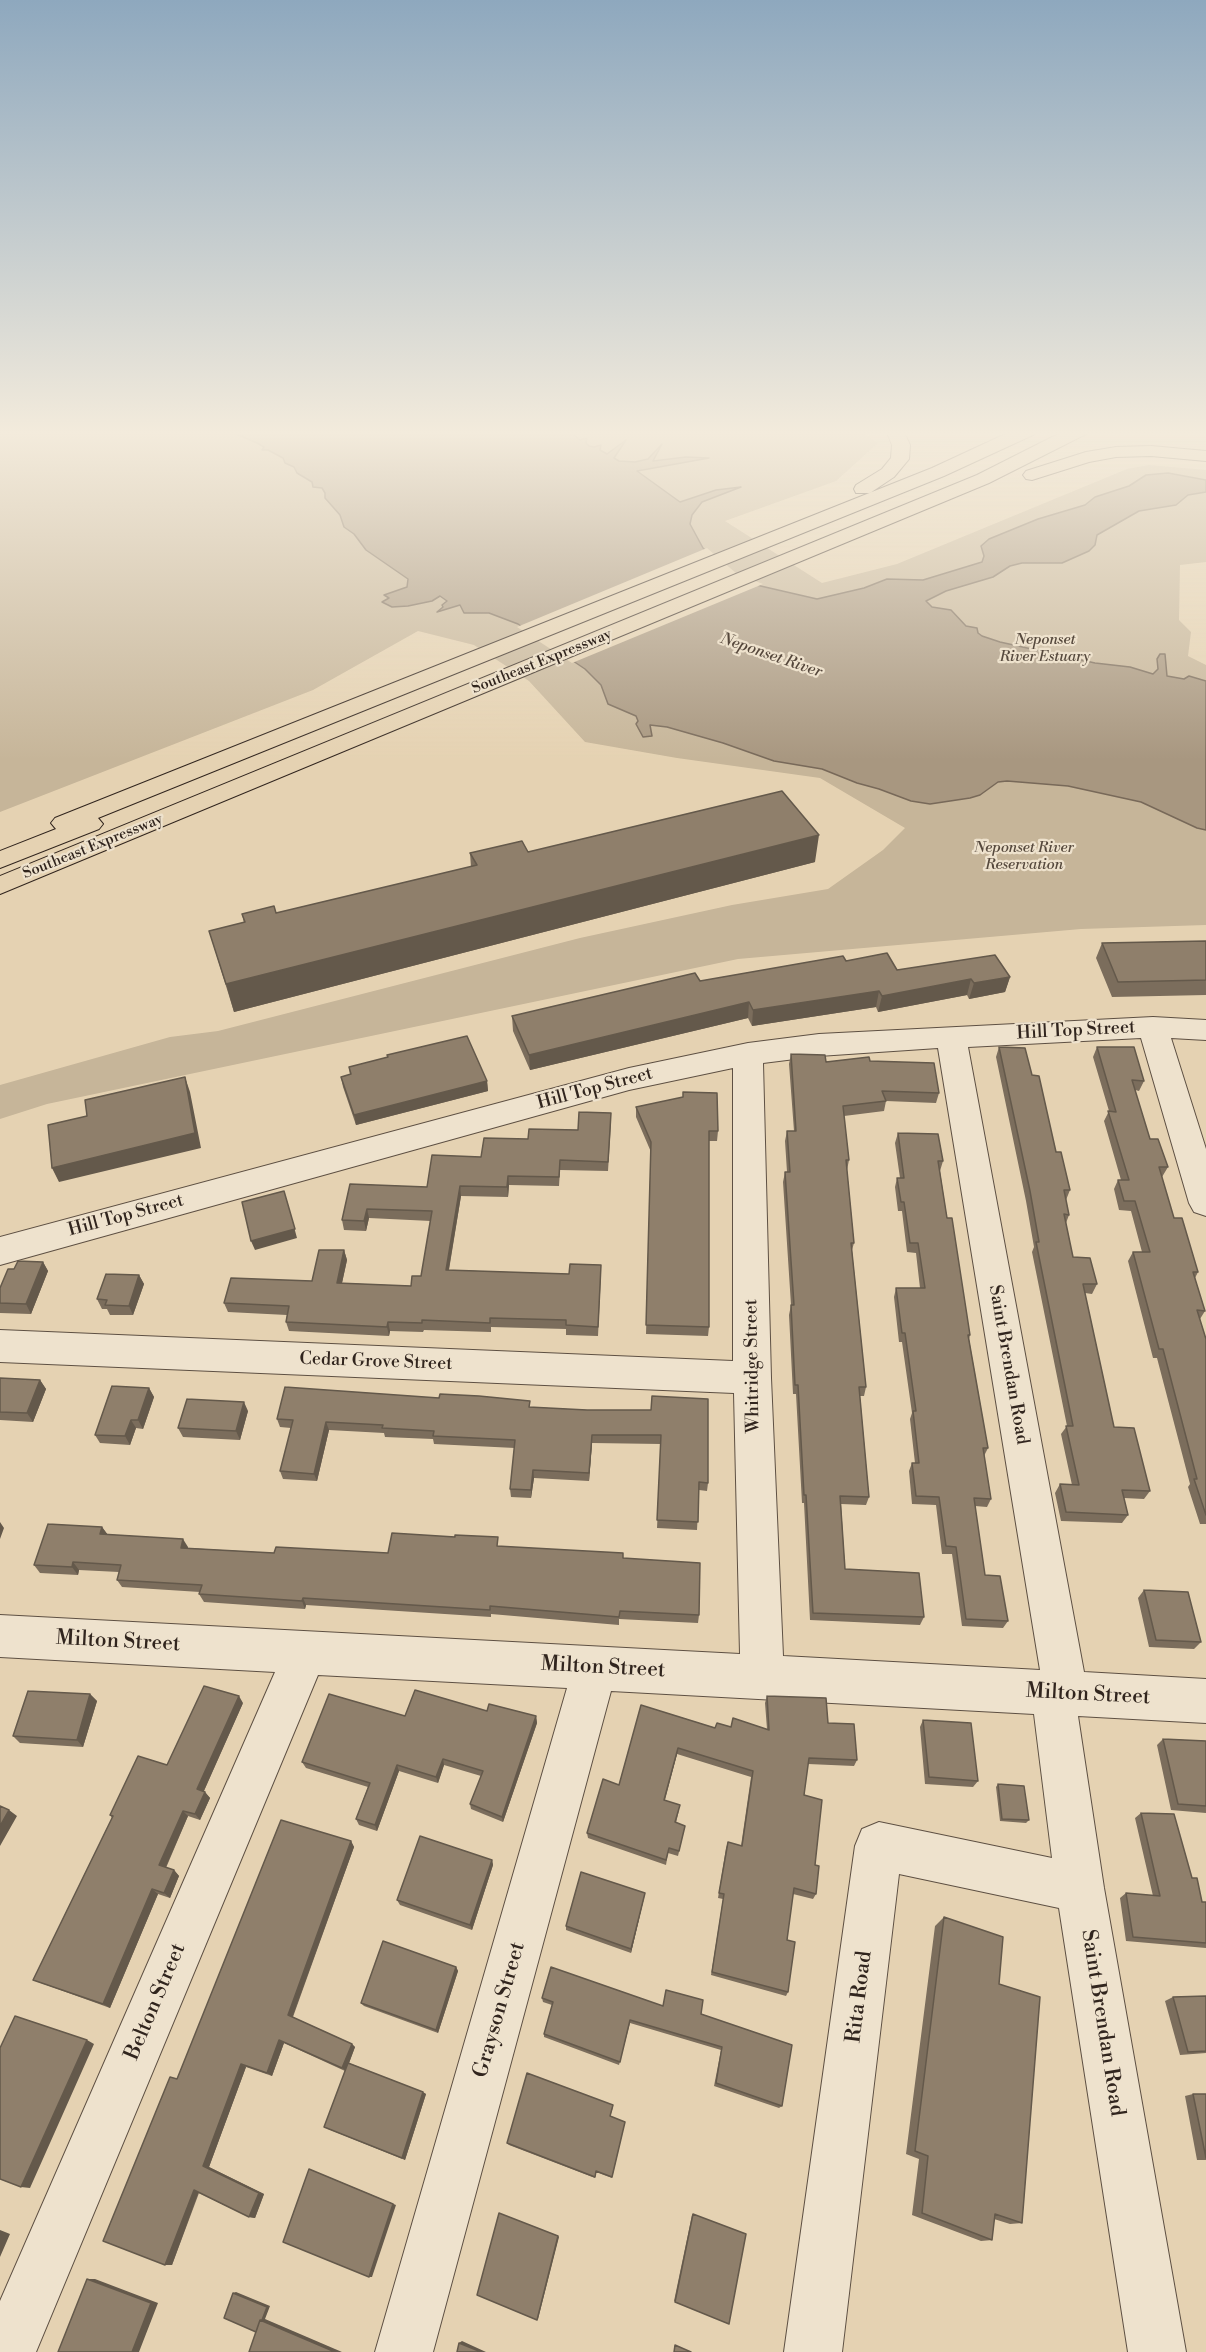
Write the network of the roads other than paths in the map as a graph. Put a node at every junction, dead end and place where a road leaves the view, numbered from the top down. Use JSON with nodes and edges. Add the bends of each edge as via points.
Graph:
{"nodes":[{"id":1,"x":788,"y":540,"type":"edge"},
{"id":2,"x":802,"y":540,"type":"edge"},
{"id":3,"x":806,"y":540,"type":"edge"},
{"id":4,"x":813,"y":540,"type":"edge"},
{"id":5,"x":774,"y":552,"type":"junction"},
{"id":6,"x":501,"y":663,"type":"junction"},
{"id":7,"x":0,"y":849,"type":"edge"},
{"id":8,"x":0,"y":860,"type":"edge"},
{"id":9,"x":0,"y":873,"type":"edge"},
{"id":10,"x":0,"y":886,"type":"edge"},
{"id":11,"x":1153,"y":1027,"type":"junction"},
{"id":12,"x":1206,"y":1030,"type":"edge"},
{"id":13,"x":951,"y":1037,"type":"junction"},
{"id":14,"x":748,"y":1054,"type":"junction"},
{"id":15,"x":1206,"y":1203,"type":"edge"},
{"id":16,"x":0,"y":1251,"type":"edge"},
{"id":17,"x":0,"y":1346,"type":"edge"},
{"id":18,"x":752,"y":1378,"type":"junction"},
{"id":19,"x":0,"y":1636,"type":"edge"},
{"id":20,"x":306,"y":1652,"type":"junction"},
{"id":21,"x":595,"y":1668,"type":"junction"},
{"id":22,"x":762,"y":1677,"type":"junction"},
{"id":23,"x":1059,"y":1693,"type":"junction"},
{"id":24,"x":1206,"y":1701,"type":"edge"},
{"id":25,"x":1080,"y":1888,"type":"junction"},
{"id":26,"x":7,"y":2352,"type":"edge"},
{"id":27,"x":404,"y":2352,"type":"edge"},
{"id":28,"x":813,"y":2352,"type":"edge"},
{"id":29,"x":1157,"y":2352,"type":"edge"}],
"edges":[{"from":1,"to":5,"type":"highway","name":"Southeast Expressway"},
{"from":2,"to":5,"type":"highway"},
{"from":3,"to":5,"type":"highway"},
{"from":4,"to":5,"type":"highway","name":"Southeast Expressway"},
{"from":5,"to":6,"type":"highway","name":"Southeast Expressway"},
{"from":5,"to":6,"type":"highway","name":"Southeast Expressway"},
{"from":6,"to":7,"type":"highway","name":"Southeast Expressway"},
{"from":6,"to":8,"type":"highway"},
{"from":6,"to":9,"type":"highway"},
{"from":6,"to":10,"type":"highway","name":"Southeast Expressway"},
{"from":11,"to":12,"type":"street","name":"Hill Top Street"},
{"from":11,"to":13,"type":"street","name":"Hill Top Street"},
{"from":11,"to":15,"type":"street"},
{"from":13,"to":14,"type":"street","name":"Hill Top Street","via":[[819,1045]]},
{"from":13,"to":23,"type":"street","name":"Saint Brendan Road"},
{"from":14,"to":16,"type":"street","name":"Hill Top Street","via":[[628,1079]]},
{"from":14,"to":18,"type":"street","name":"Whitridge Street"},
{"from":17,"to":18,"type":"street","name":"Cedar Grove Street"},
{"from":18,"to":22,"type":"street","name":"Whitridge Street"},
{"from":19,"to":20,"type":"street","name":"Milton Street"},
{"from":20,"to":21,"type":"street","name":"Milton Street"},
{"from":20,"to":26,"type":"street","name":"Belton Street"},
{"from":21,"to":22,"type":"street","name":"Milton Street"},
{"from":21,"to":27,"type":"street","name":"Grayson Street"},
{"from":22,"to":23,"type":"street","name":"Milton Street"},
{"from":23,"to":24,"type":"street","name":"Milton Street"},
{"from":23,"to":25,"type":"street","name":"Saint Brendan Road"},
{"from":25,"to":28,"type":"street","name":"Rita Road","via":[[879,1846]]},
{"from":25,"to":29,"type":"street","name":"Saint Brendan Road"}]}
